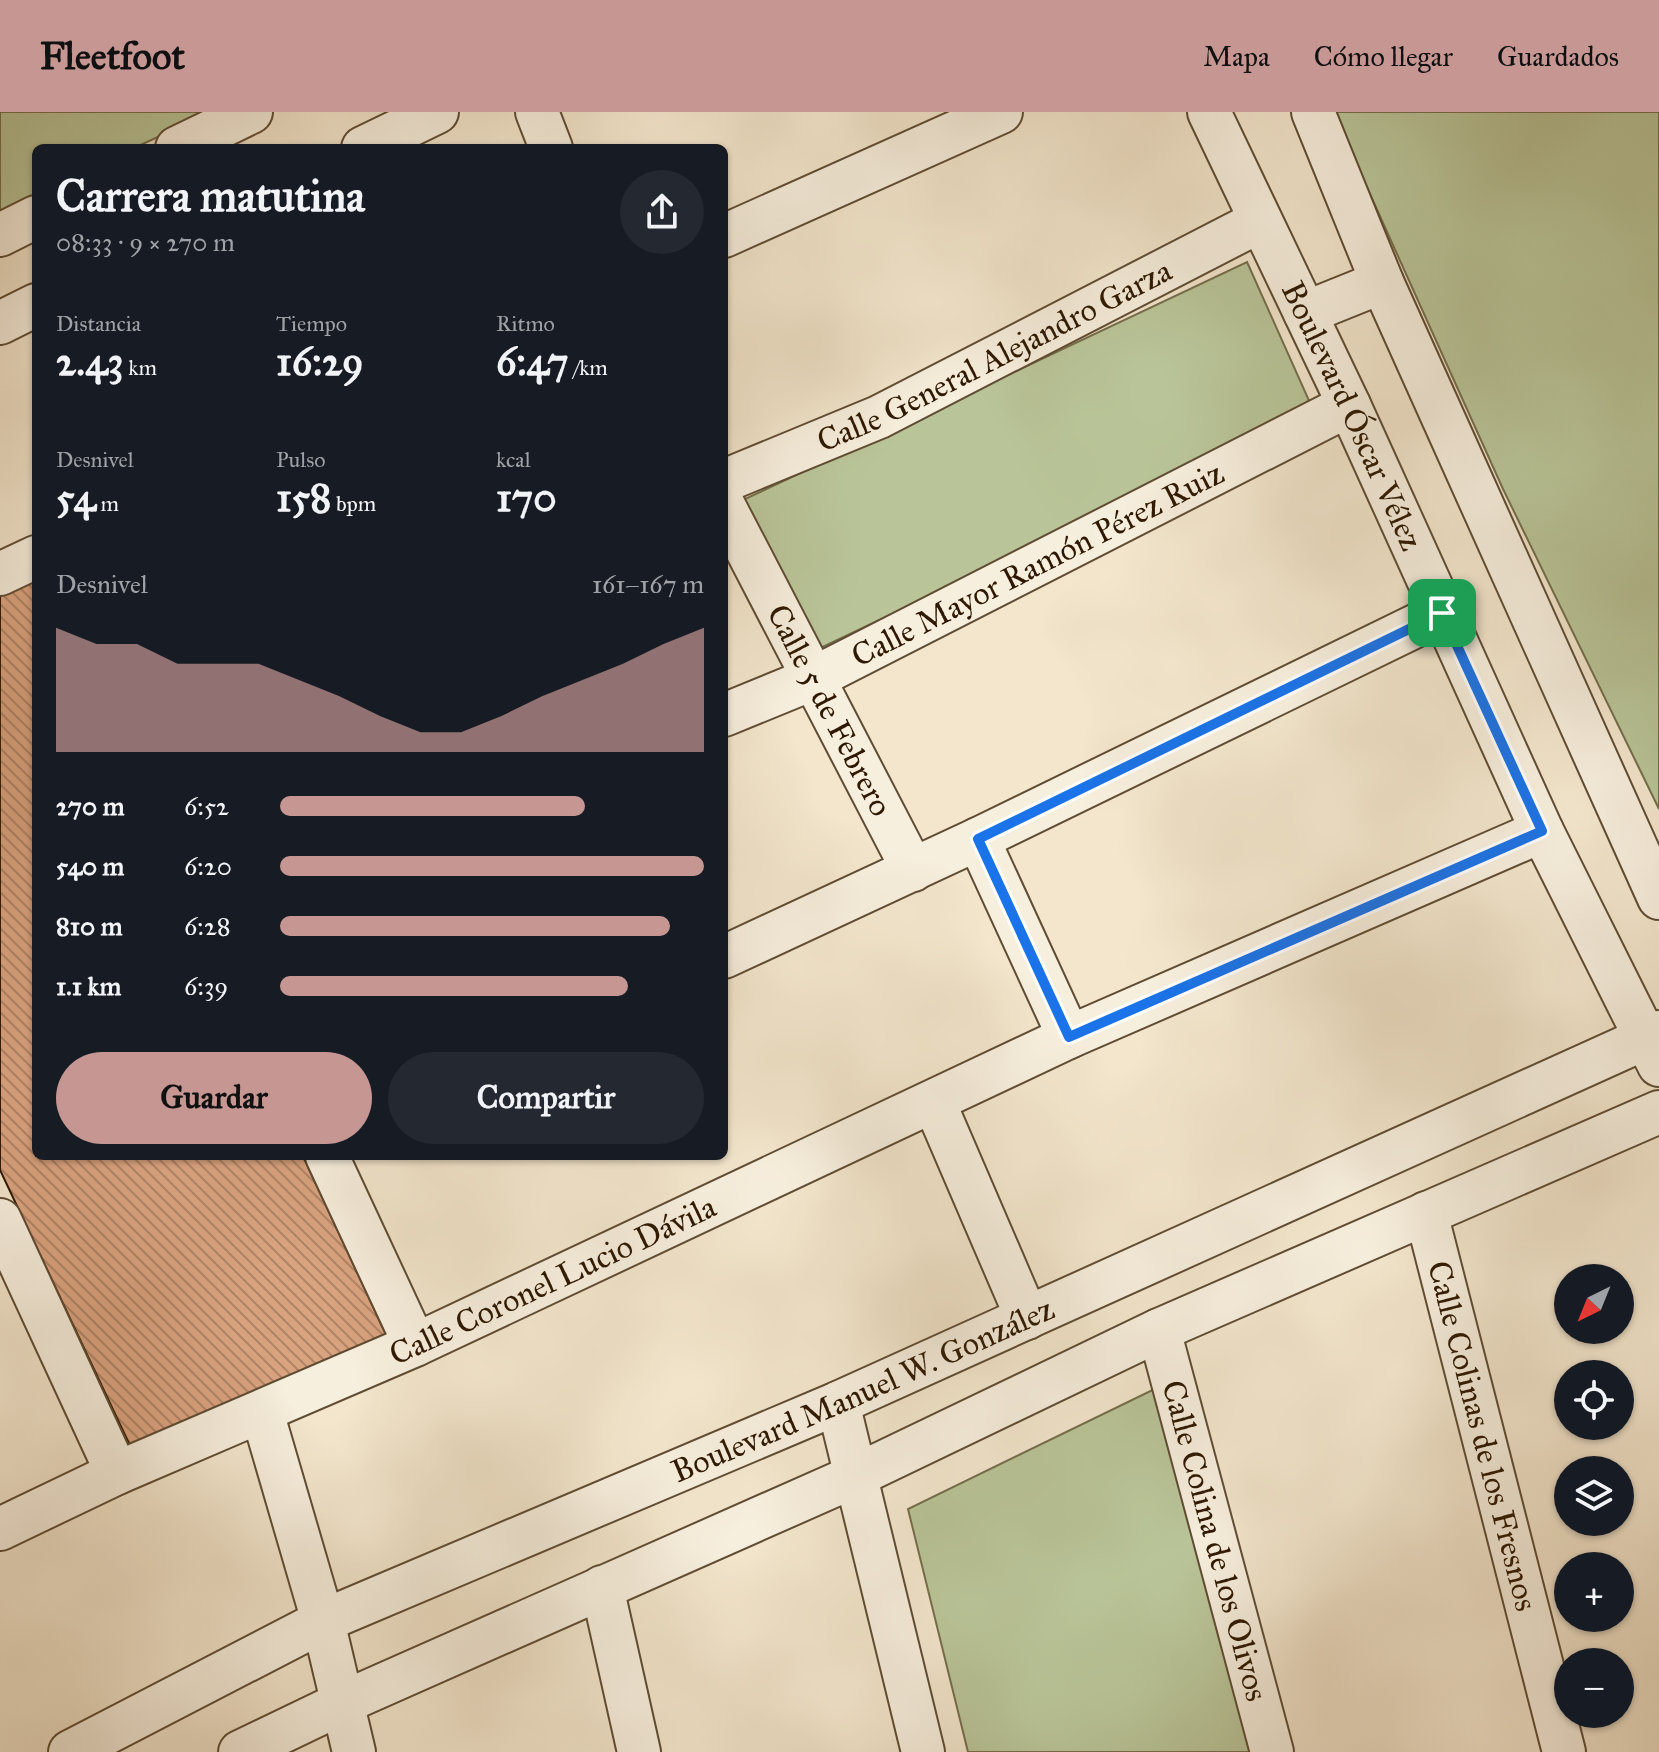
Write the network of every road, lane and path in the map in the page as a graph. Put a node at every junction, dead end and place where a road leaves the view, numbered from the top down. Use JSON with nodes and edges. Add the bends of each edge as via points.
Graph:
{"nodes":[{"id":1,"x":251,"y":112,"type":"edge"},
{"id":2,"x":437,"y":112,"type":"edge"},
{"id":3,"x":537,"y":112,"type":"edge"},
{"id":4,"x":1001,"y":112,"type":"edge"},
{"id":5,"x":1209,"y":112,"type":"edge"},
{"id":6,"x":1313,"y":112,"type":"edge"},
{"id":7,"x":185,"y":144,"type":"edge"},
{"id":8,"x":371,"y":144,"type":"edge"},
{"id":9,"x":549,"y":144,"type":"edge"},
{"id":10,"x":32,"y":219,"type":"edge"},
{"id":11,"x":1260,"y":221,"type":"junction"},
{"id":12,"x":728,"y":234,"type":"edge"},
{"id":13,"x":0,"y":235,"type":"edge"},
{"id":14,"x":1382,"y":282,"type":"junction"},
{"id":15,"x":32,"y":307,"type":"edge"},
{"id":16,"x":1305,"y":313,"type":"junction"},
{"id":17,"x":0,"y":323,"type":"edge"},
{"id":18,"x":1349,"y":405,"type":"junction"},
{"id":19,"x":728,"y":479,"type":"edge"},
{"id":20,"x":728,"y":514,"type":"edge"},
{"id":21,"x":32,"y":559,"type":"edge"},
{"id":22,"x":0,"y":574,"type":"edge"},
{"id":23,"x":1442,"y":613,"type":"junction"},
{"id":24,"x":812,"y":679,"type":"junction"},
{"id":25,"x":728,"y":713,"type":"edge"},
{"id":26,"x":1542,"y":831,"type":"junction"},
{"id":27,"x":978,"y":839,"type":"junction"},
{"id":28,"x":913,"y":870,"type":"junction"},
{"id":29,"x":1659,"y":898,"type":"edge"},
{"id":30,"x":728,"y":955,"type":"edge"},
{"id":31,"x":1069,"y":1037,"type":"junction"},
{"id":32,"x":1655,"y":1045,"type":"edge"},
{"id":33,"x":934,"y":1102,"type":"junction"},
{"id":34,"x":1659,"y":1112,"type":"edge"},
{"id":35,"x":329,"y":1160,"type":"edge"},
{"id":36,"x":1426,"y":1213,"type":"junction"},
{"id":37,"x":0,"y":1220,"type":"edge"},
{"id":38,"x":13,"y":1280,"type":"edge"},
{"id":39,"x":1027,"y":1318,"type":"junction"},
{"id":40,"x":1159,"y":1330,"type":"junction"},
{"id":41,"x":415,"y":1345,"type":"junction"},
{"id":42,"x":838,"y":1403,"type":"junction"},
{"id":43,"x":262,"y":1412,"type":"junction"},
{"id":44,"x":117,"y":1473,"type":"junction"},
{"id":45,"x":855,"y":1476,"type":"junction"},
{"id":46,"x":0,"y":1529,"type":"edge"},
{"id":47,"x":602,"y":1587,"type":"junction"},
{"id":48,"x":323,"y":1621,"type":"junction"},
{"id":49,"x":342,"y":1703,"type":"junction"},
{"id":50,"x":70,"y":1752,"type":"edge"},
{"id":51,"x":240,"y":1752,"type":"edge"},
{"id":52,"x":354,"y":1752,"type":"edge"},
{"id":53,"x":639,"y":1752,"type":"edge"},
{"id":54,"x":923,"y":1752,"type":"edge"},
{"id":55,"x":1272,"y":1752,"type":"edge"},
{"id":56,"x":1564,"y":1752,"type":"edge"}],
"edges":[{"from":1,"to":7,"type":"street"},
{"from":2,"to":8,"type":"street"},
{"from":3,"to":9,"type":"street"},
{"from":4,"to":12,"type":"street"},
{"from":5,"to":11,"type":"street","name":"Boulevard Óscar Vélez"},
{"from":6,"to":14,"type":"street"},
{"from":10,"to":13,"type":"street"},
{"from":11,"to":16,"type":"street","name":"Boulevard Óscar Vélez"},
{"from":11,"to":19,"type":"street","name":"Calle General Alejandro Garza","via":[[892,411]]},
{"from":14,"to":16,"type":"street"},
{"from":14,"to":29,"type":"street"},
{"from":15,"to":17,"type":"street"},
{"from":16,"to":18,"type":"street","name":"Boulevard Óscar Vélez"},
{"from":18,"to":23,"type":"street","name":"Boulevard Óscar Vélez"},
{"from":18,"to":24,"type":"street","name":"Calle Mayor Ramón Pérez Ruiz"},
{"from":20,"to":24,"type":"street","name":"Calle 5 de Febrero"},
{"from":21,"to":22,"type":"street"},
{"from":23,"to":26,"type":"street","name":"Boulevard Óscar Vélez"},
{"from":23,"to":27,"type":"street"},
{"from":24,"to":25,"type":"street","name":"Calle Mayor Ramón Pérez Ruiz"},
{"from":24,"to":28,"type":"street","name":"Calle 5 de Febrero"},
{"from":26,"to":31,"type":"street","name":"Calle Coronel Lucio Dávila"},
{"from":26,"to":32,"type":"street","name":"Boulevard Óscar Vélez"},
{"from":27,"to":28,"type":"street"},
{"from":27,"to":31,"type":"street"},
{"from":28,"to":30,"type":"street"},
{"from":31,"to":33,"type":"street","name":"Calle Coronel Lucio Dávila"},
{"from":32,"to":39,"type":"street","name":"Boulevard Manuel W. González"},
{"from":33,"to":39,"type":"street"},
{"from":33,"to":41,"type":"street","name":"Calle Coronel Lucio Dávila"},
{"from":34,"to":36,"type":"street"},
{"from":35,"to":41,"type":"street"},
{"from":36,"to":40,"type":"street"},
{"from":36,"to":56,"type":"street","name":"Calle Colinas de los Fresnos"},
{"from":37,"to":38,"type":"street"},
{"from":38,"to":44,"type":"street"},
{"from":39,"to":42,"type":"street","name":"Boulevard Manuel W. González"},
{"from":40,"to":45,"type":"street"},
{"from":40,"to":55,"type":"street","name":"Calle Colina de los Olivos"},
{"from":41,"to":43,"type":"street","name":"Calle Coronel Lucio Dávila"},
{"from":42,"to":45,"type":"street"},
{"from":42,"to":48,"type":"street","name":"Boulevard Manuel W. González"},
{"from":43,"to":44,"type":"street","name":"Calle Coronel Lucio Dávila"},
{"from":43,"to":48,"type":"street"},
{"from":44,"to":46,"type":"street","name":"Calle Coronel Lucio Dávila"},
{"from":45,"to":47,"type":"street"},
{"from":45,"to":54,"type":"street"},
{"from":47,"to":49,"type":"street"},
{"from":47,"to":53,"type":"street"},
{"from":48,"to":49,"type":"street"},
{"from":48,"to":50,"type":"street","name":"Boulevard Manuel W. González"},
{"from":49,"to":51,"type":"street"},
{"from":49,"to":52,"type":"street"}]}
